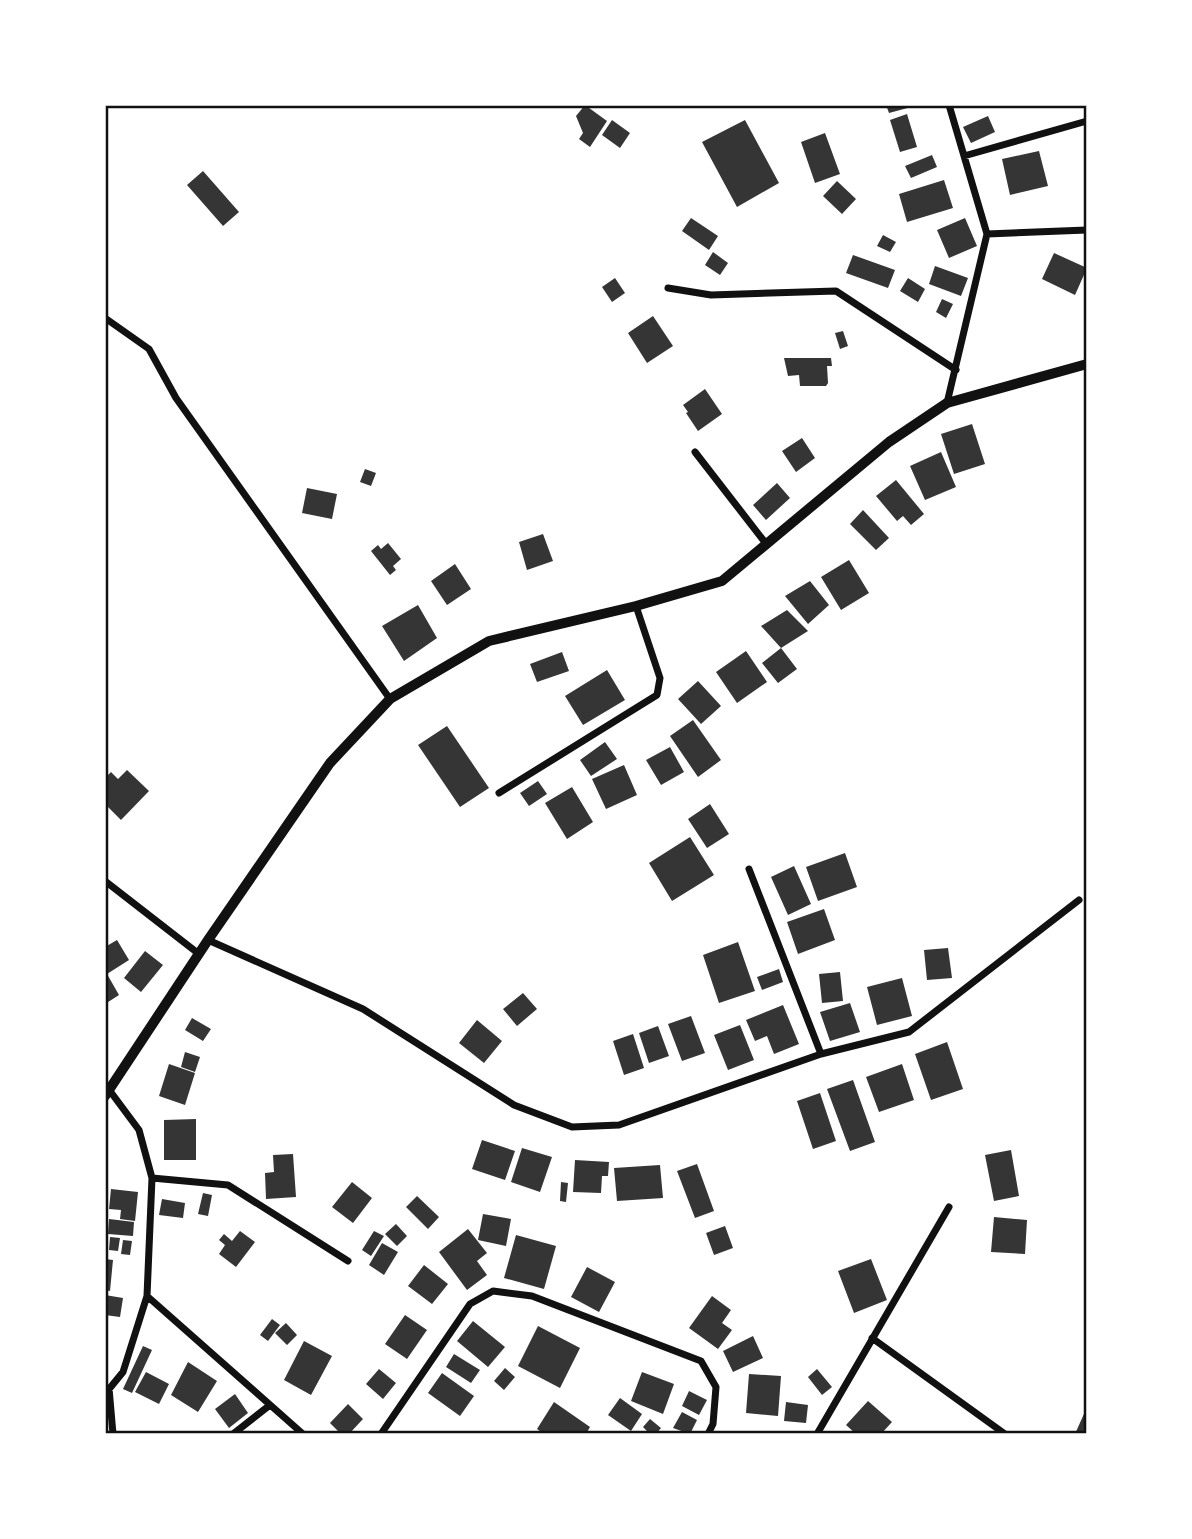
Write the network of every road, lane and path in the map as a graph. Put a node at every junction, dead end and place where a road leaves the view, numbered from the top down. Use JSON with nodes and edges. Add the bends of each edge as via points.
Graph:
{"nodes":[{"id":1,"x":949,"y":105,"type":"edge"},
{"id":2,"x":1087,"y":121,"type":"edge"},
{"id":3,"x":964,"y":156,"type":"junction"},
{"id":4,"x":1087,"y":230,"type":"edge"},
{"id":5,"x":987,"y":234,"type":"junction"},
{"id":6,"x":668,"y":288,"type":"dead end"},
{"id":7,"x":105,"y":318,"type":"edge"},
{"id":8,"x":1087,"y":364,"type":"edge"},
{"id":9,"x":956,"y":370,"type":"junction"},
{"id":10,"x":947,"y":403,"type":"junction"},
{"id":11,"x":695,"y":452,"type":"dead end"},
{"id":12,"x":767,"y":545,"type":"junction"},
{"id":13,"x":636,"y":606,"type":"junction"},
{"id":14,"x":390,"y":699,"type":"junction"},
{"id":15,"x":499,"y":793,"type":"dead end"},
{"id":16,"x":749,"y":869,"type":"dead end"},
{"id":17,"x":105,"y":881,"type":"edge"},
{"id":18,"x":1079,"y":900,"type":"dead end"},
{"id":19,"x":208,"y":940,"type":"junction"},
{"id":20,"x":199,"y":954,"type":"junction"},
{"id":21,"x":821,"y":1054,"type":"junction"},
{"id":22,"x":108,"y":1094,"type":"edge"},
{"id":23,"x":152,"y":1178,"type":"junction"},
{"id":24,"x":949,"y":1207,"type":"dead end"},
{"id":25,"x":348,"y":1261,"type":"dead end"},
{"id":26,"x":148,"y":1296,"type":"junction"},
{"id":27,"x":872,"y":1338,"type":"junction"},
{"id":28,"x":107,"y":1391,"type":"edge"},
{"id":29,"x":270,"y":1405,"type":"junction"},
{"id":30,"x":113,"y":1434,"type":"edge"},
{"id":31,"x":233,"y":1434,"type":"edge"},
{"id":32,"x":303,"y":1434,"type":"edge"},
{"id":33,"x":381,"y":1434,"type":"edge"},
{"id":34,"x":708,"y":1434,"type":"edge"},
{"id":35,"x":817,"y":1434,"type":"edge"},
{"id":36,"x":1005,"y":1434,"type":"edge"}],
"edges":[{"from":1,"to":3,"type":"street"},
{"from":2,"to":3,"type":"street"},
{"from":3,"to":5,"type":"street"},
{"from":4,"to":5,"type":"street"},
{"from":5,"to":9,"type":"street"},
{"from":6,"to":9,"type":"street","via":[[710,295],[836,291]]},
{"from":7,"to":14,"type":"street","via":[[149,349],[176,398]]},
{"from":8,"to":10,"type":"street"},
{"from":9,"to":10,"type":"street"},
{"from":10,"to":12,"type":"street","via":[[889,442]]},
{"from":11,"to":12,"type":"street"},
{"from":12,"to":13,"type":"street","via":[[722,581]]},
{"from":13,"to":14,"type":"street","via":[[489,641]]},
{"from":13,"to":15,"type":"street","via":[[660,678],[657,695]]},
{"from":14,"to":19,"type":"street","via":[[330,763]]},
{"from":16,"to":21,"type":"street"},
{"from":17,"to":20,"type":"street"},
{"from":18,"to":21,"type":"street","via":[[909,1032]]},
{"from":19,"to":20,"type":"street"},
{"from":19,"to":21,"type":"street","via":[[363,1009],[514,1105],[572,1127],[619,1125]]},
{"from":20,"to":22,"type":"street"},
{"from":22,"to":23,"type":"street","via":[[139,1130]]},
{"from":23,"to":25,"type":"street","via":[[228,1185]]},
{"from":23,"to":26,"type":"street"},
{"from":24,"to":27,"type":"street"},
{"from":26,"to":28,"type":"street","via":[[123,1372]]},
{"from":26,"to":29,"type":"street"},
{"from":27,"to":35,"type":"street"},
{"from":27,"to":36,"type":"street"},
{"from":28,"to":30,"type":"street"},
{"from":29,"to":31,"type":"street"},
{"from":29,"to":32,"type":"street"},
{"from":33,"to":34,"type":"street","via":[[470,1304],[493,1291],[532,1296],[701,1361],[716,1387]]}]}
